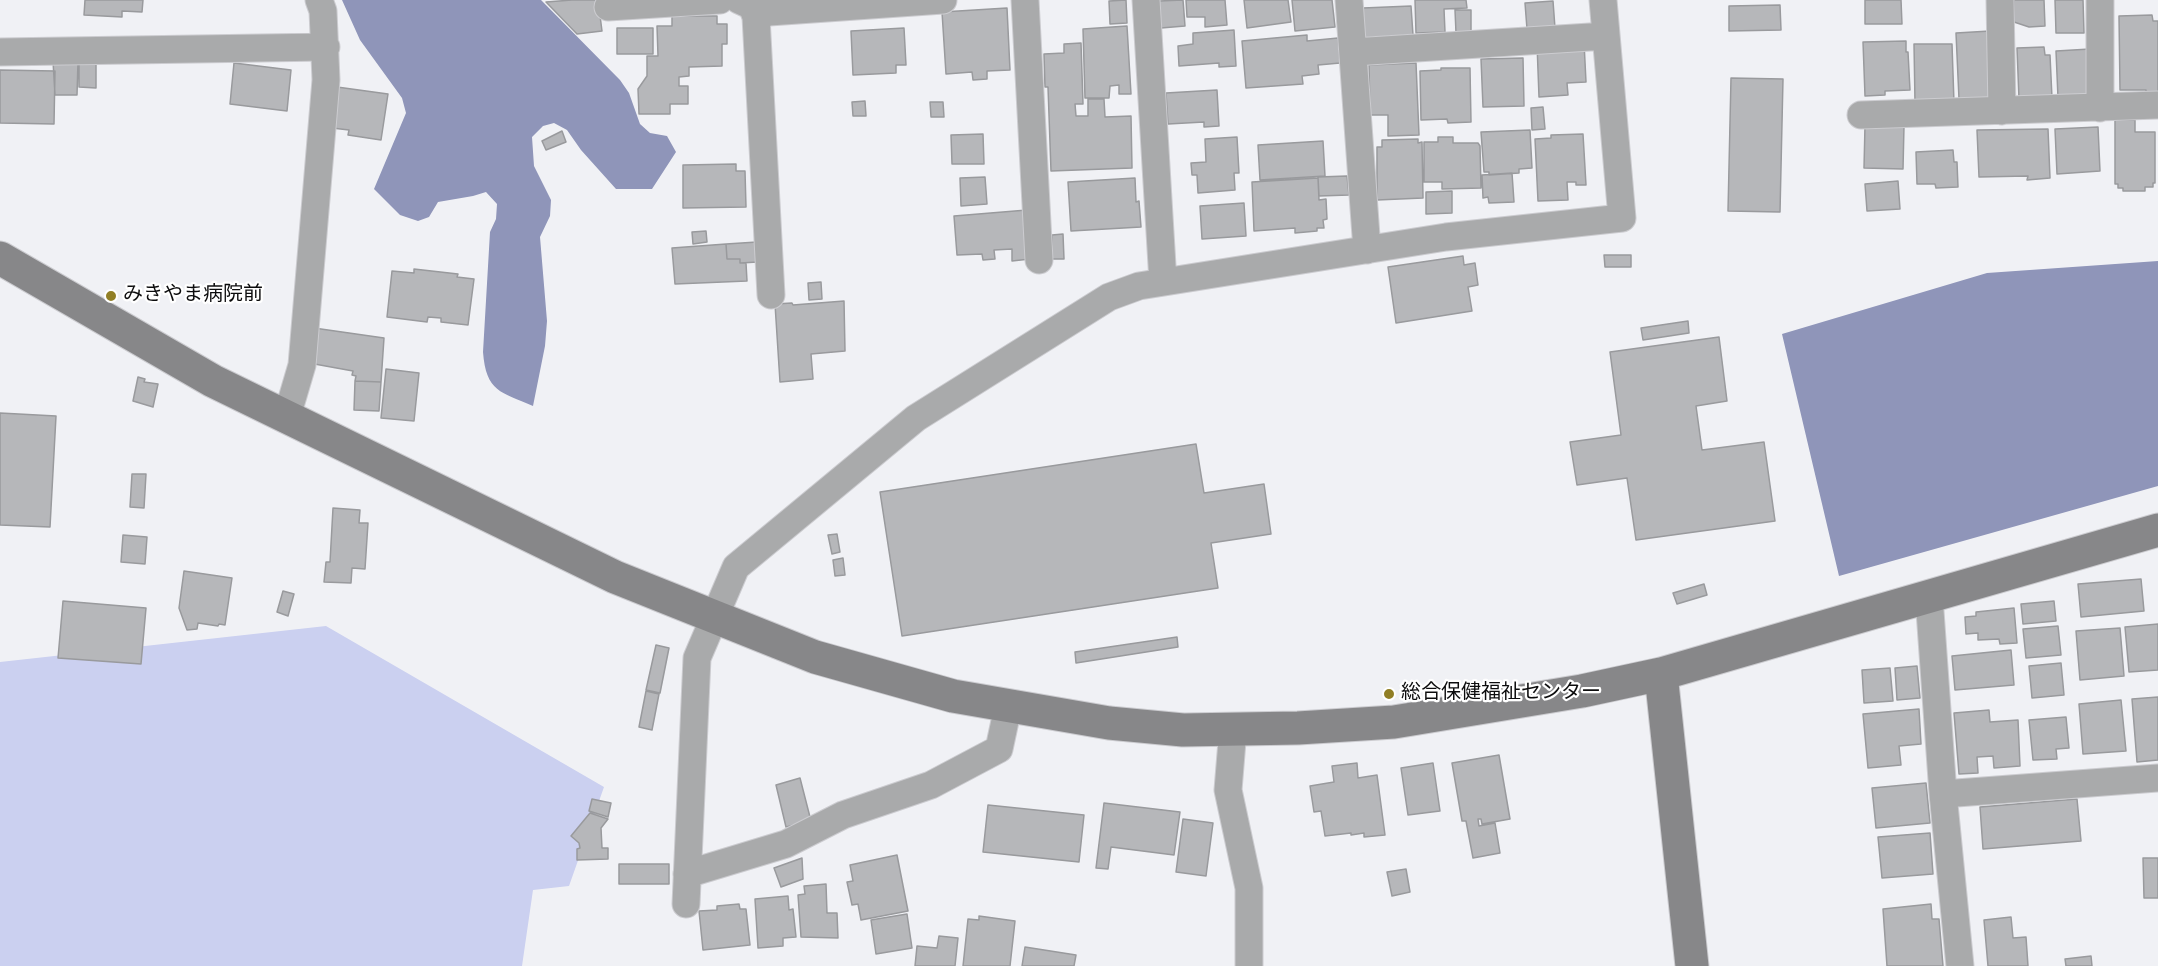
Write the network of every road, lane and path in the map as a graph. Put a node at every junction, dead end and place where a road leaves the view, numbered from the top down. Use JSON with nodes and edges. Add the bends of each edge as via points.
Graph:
{"nodes":[{"id":1,"x":319,"y":0,"type":"edge"},
{"id":2,"x":720,"y":0,"type":"edge"},
{"id":3,"x":943,"y":0,"type":"edge"},
{"id":4,"x":1025,"y":0,"type":"edge"},
{"id":5,"x":1146,"y":0,"type":"edge"},
{"id":6,"x":1349,"y":0,"type":"edge"},
{"id":7,"x":1603,"y":0,"type":"edge"},
{"id":8,"x":2000,"y":0,"type":"edge"},
{"id":9,"x":2100,"y":0,"type":"edge"},
{"id":10,"x":608,"y":7,"type":"dead end"},
{"id":11,"x":748,"y":9,"type":"edge"},
{"id":12,"x":1606,"y":36,"type":"junction"},
{"id":13,"x":326,"y":47,"type":"junction"},
{"id":14,"x":0,"y":52,"type":"edge"},
{"id":15,"x":1353,"y":52,"type":"junction"},
{"id":16,"x":2158,"y":105,"type":"edge"},
{"id":17,"x":2100,"y":108,"type":"junction"},
{"id":18,"x":2001,"y":111,"type":"junction"},
{"id":19,"x":1861,"y":114,"type":"dead end"},
{"id":20,"x":1367,"y":250,"type":"junction"},
{"id":21,"x":0,"y":258,"type":"edge"},
{"id":22,"x":1040,"y":260,"type":"dead end"},
{"id":23,"x":1163,"y":282,"type":"junction"},
{"id":24,"x":771,"y":295,"type":"dead end"},
{"id":25,"x":287,"y":416,"type":"junction"},
{"id":26,"x":2158,"y":530,"type":"edge"},
{"id":27,"x":1929,"y":597,"type":"junction"},
{"id":28,"x":714,"y":618,"type":"junction"},
{"id":29,"x":1661,"y":674,"type":"junction"},
{"id":30,"x":1008,"y":707,"type":"junction"},
{"id":31,"x":1233,"y":729,"type":"junction"},
{"id":32,"x":2158,"y":778,"type":"edge"},
{"id":33,"x":1943,"y":794,"type":"junction"},
{"id":34,"x":687,"y":874,"type":"junction"},
{"id":35,"x":686,"y":904,"type":"dead end"},
{"id":36,"x":1249,"y":966,"type":"edge"},
{"id":37,"x":1692,"y":966,"type":"edge"},
{"id":38,"x":1960,"y":966,"type":"edge"}],
"edges":[{"from":1,"to":13,"type":"street"},
{"from":2,"to":10,"type":"street"},
{"from":3,"to":11,"type":"street","via":[[769,12]]},
{"from":4,"to":22,"type":"street"},
{"from":5,"to":23,"type":"street"},
{"from":6,"to":15,"type":"street"},
{"from":7,"to":12,"type":"street"},
{"from":8,"to":18,"type":"street"},
{"from":9,"to":17,"type":"street"},
{"from":11,"to":24,"type":"street"},
{"from":12,"to":15,"type":"street"},
{"from":12,"to":20,"type":"street","via":[[1622,218],[1446,237]]},
{"from":13,"to":14,"type":"street"},
{"from":13,"to":25,"type":"street","via":[[302,365]]},
{"from":15,"to":20,"type":"street"},
{"from":16,"to":17,"type":"street"},
{"from":17,"to":18,"type":"street"},
{"from":18,"to":19,"type":"street"},
{"from":20,"to":23,"type":"street"},
{"from":21,"to":25,"type":"street","via":[[213,381]]},
{"from":23,"to":28,"type":"street","via":[[1109,297],[916,418],[736,567]]},
{"from":25,"to":28,"type":"street","via":[[615,577]]},
{"from":26,"to":27,"type":"street"},
{"from":27,"to":29,"type":"street"},
{"from":27,"to":33,"type":"street"},
{"from":28,"to":30,"type":"street","via":[[815,657],[953,696]]},
{"from":28,"to":34,"type":"street","via":[[697,658]]},
{"from":29,"to":31,"type":"street","via":[[1582,692],[1394,722]]},
{"from":29,"to":37,"type":"street"},
{"from":30,"to":31,"type":"street","via":[[1109,723],[1184,730]]},
{"from":30,"to":34,"type":"street","via":[[999,749],[970,765],[931,785],[843,815],[786,844]]},
{"from":31,"to":36,"type":"street","via":[[1228,790],[1249,888]]},
{"from":32,"to":33,"type":"street"},
{"from":33,"to":38,"type":"street"},
{"from":34,"to":35,"type":"street"}]}
